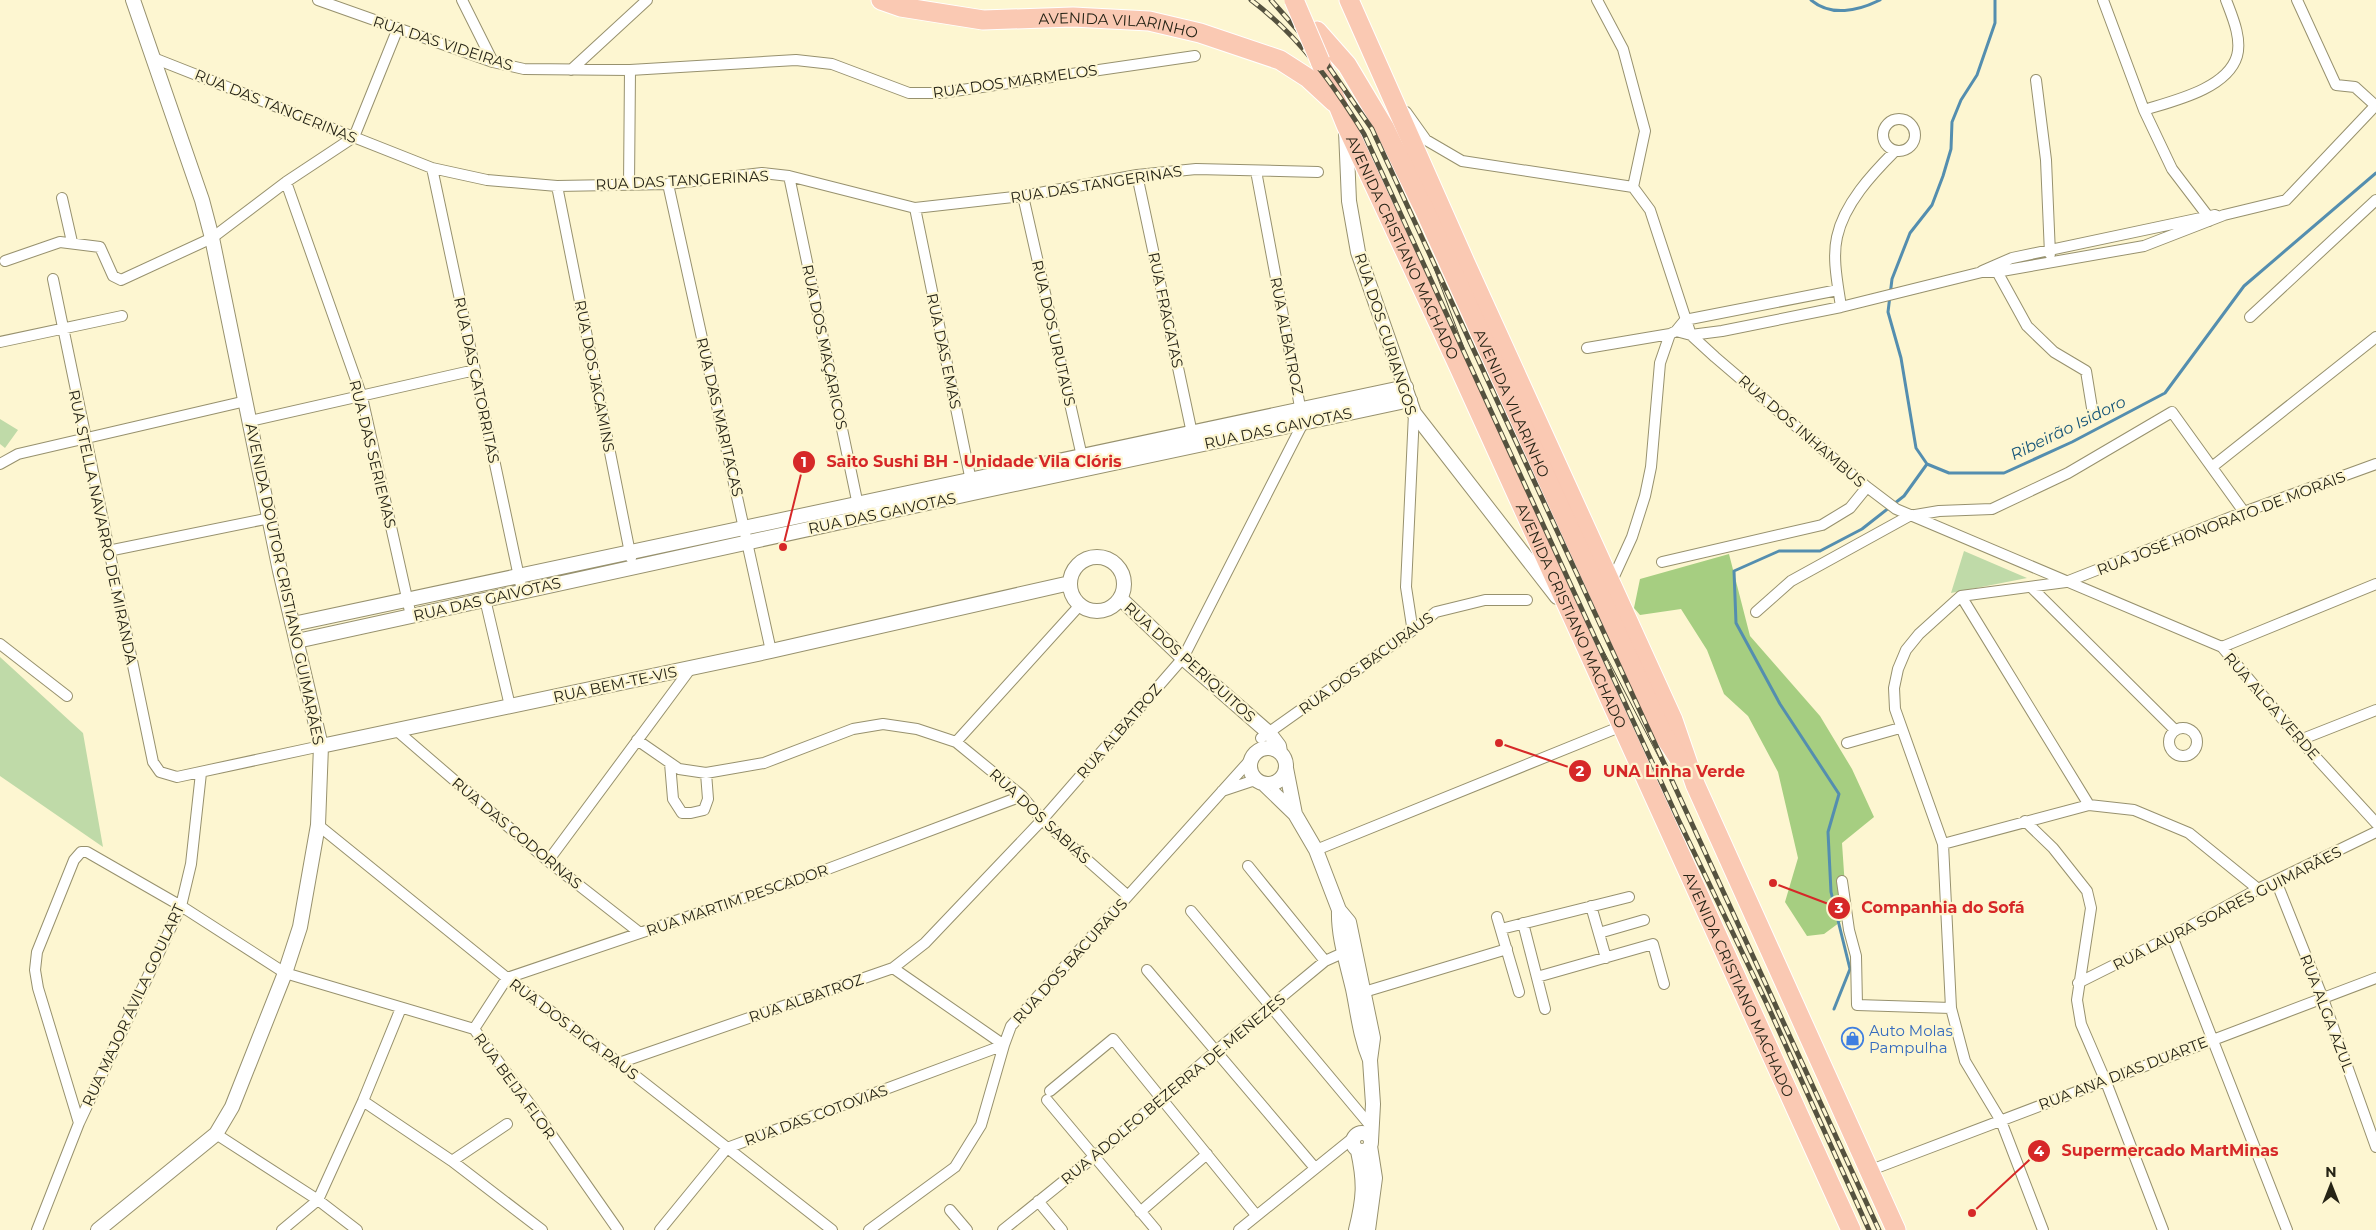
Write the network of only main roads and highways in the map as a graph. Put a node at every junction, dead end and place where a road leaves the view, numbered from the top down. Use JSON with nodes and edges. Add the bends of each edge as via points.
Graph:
{"nodes":[{"id":1,"x":881,"y":0,"type":"edge"},
{"id":2,"x":1294,"y":0,"type":"edge"},
{"id":3,"x":1349,"y":0,"type":"edge"},
{"id":4,"x":1317,"y":31,"type":"dead end"},
{"id":5,"x":1338,"y":106,"type":"junction"},
{"id":6,"x":1695,"y":784,"type":"junction"},
{"id":7,"x":1850,"y":1230,"type":"edge"},
{"id":8,"x":1896,"y":1230,"type":"edge"}],
"edges":[{"from":1,"to":5,"type":"highway","name":"AVENIDA VILARINHO","via":[[901,7],[983,20],[1073,18],[1149,21],[1200,33],[1280,60],[1308,78]]},
{"from":2,"to":5,"type":"highway","name":"AVENIDA CRISTIANO MACHADO","bridge":true},
{"from":3,"to":6,"type":"highway","via":[[1673,720]]},
{"from":4,"to":6,"type":"highway","name":"AVENIDA VILARINHO","via":[[1347,66],[1384,127],[1663,734]]},
{"from":5,"to":7,"type":"highway","name":"AVENIDA CRISTIANO MACHADO"},
{"from":6,"to":8,"type":"highway"}]}
